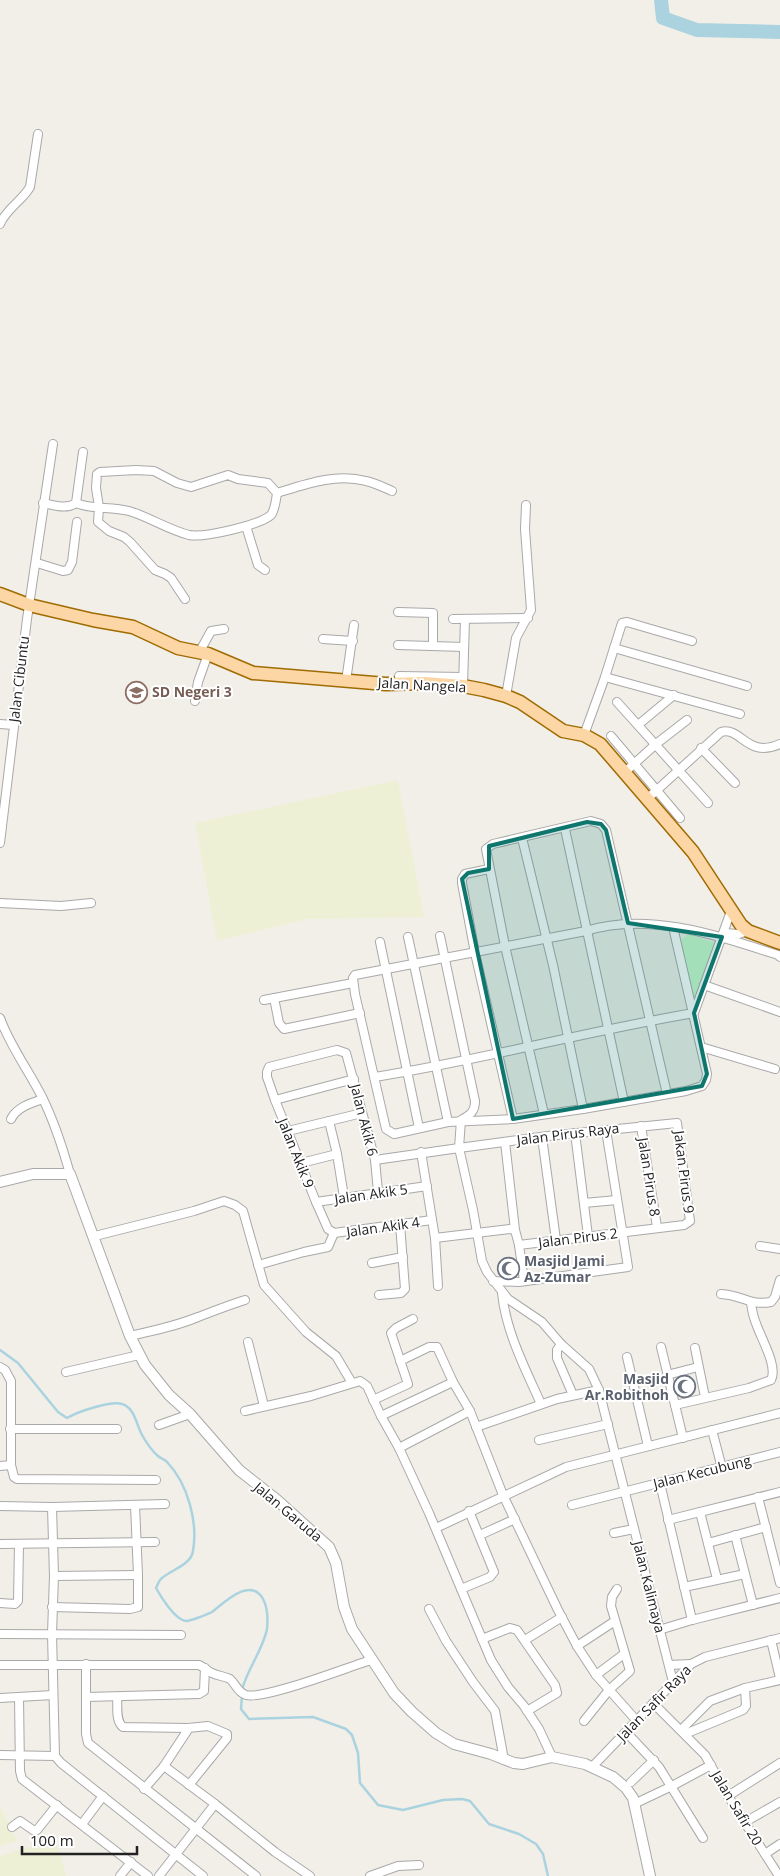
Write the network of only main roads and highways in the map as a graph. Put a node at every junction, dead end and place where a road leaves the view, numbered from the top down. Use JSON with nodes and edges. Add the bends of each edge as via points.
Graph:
{"nodes":[{"id":1,"x":0,"y":594,"type":"edge"},
{"id":2,"x":780,"y":943,"type":"edge"}],
"edges":[{"from":1,"to":2,"type":"main road","name":"Jalan Nangela","via":[[30,605],[133,627],[178,648],[204,653],[253,673],[346,681],[463,682],[506,696],[526,705],[563,731],[584,735],[600,744],[630,768],[652,794],[748,931]]}]}
